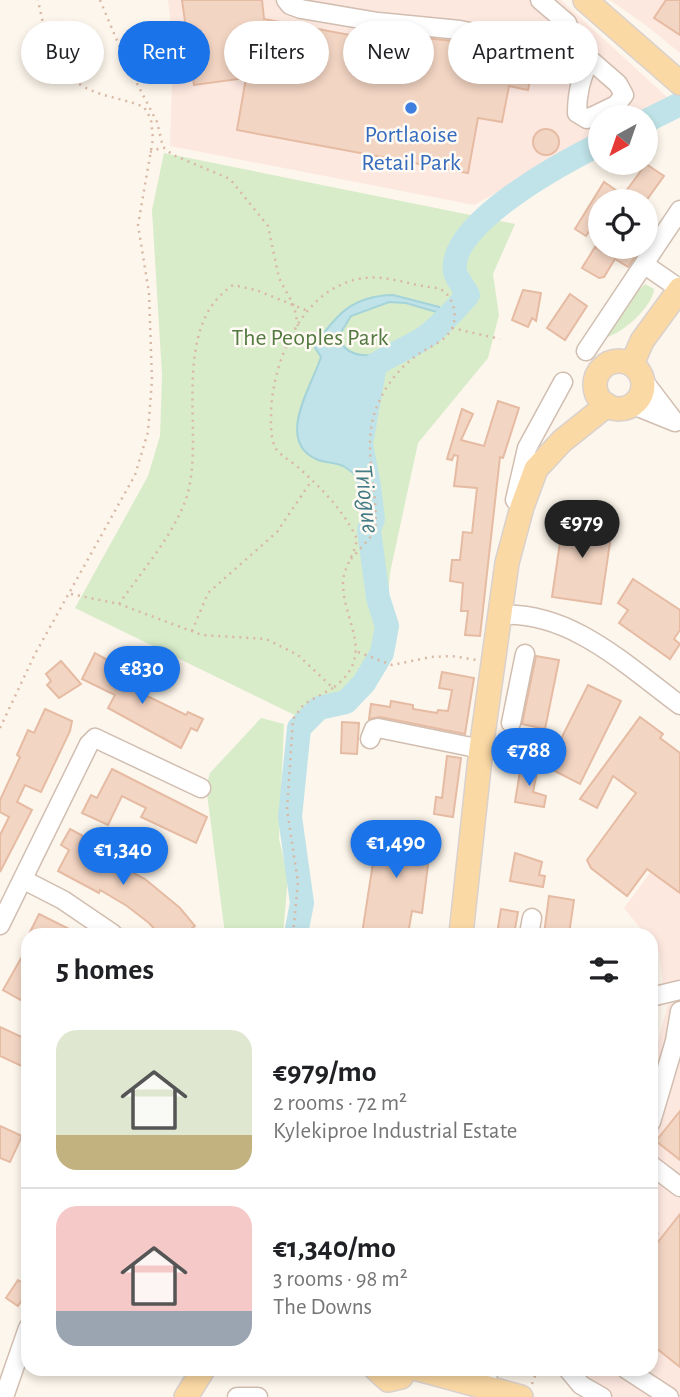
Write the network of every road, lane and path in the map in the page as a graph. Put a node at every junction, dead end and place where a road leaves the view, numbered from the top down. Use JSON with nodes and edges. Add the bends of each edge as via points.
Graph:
{"nodes":[{"id":1,"x":38,"y":0,"type":"edge"},
{"id":2,"x":100,"y":0,"type":"edge"},
{"id":3,"x":286,"y":0,"type":"edge"},
{"id":4,"x":540,"y":0,"type":"edge"},
{"id":5,"x":584,"y":0,"type":"edge"},
{"id":6,"x":565,"y":21,"type":"edge"},
{"id":7,"x":448,"y":29,"type":"edge"},
{"id":8,"x":680,"y":83,"type":"edge"},
{"id":9,"x":163,"y":147,"type":"junction"},
{"id":10,"x":150,"y":152,"type":"junction"},
{"id":11,"x":680,"y":209,"type":"edge"},
{"id":12,"x":645,"y":265,"type":"junction"},
{"id":13,"x":680,"y":289,"type":"edge"},
{"id":14,"x":295,"y":306,"type":"junction"},
{"id":15,"x":308,"y":311,"type":"junction"},
{"id":16,"x":298,"y":326,"type":"junction"},
{"id":17,"x":452,"y":328,"type":"junction"},
{"id":18,"x":500,"y":339,"type":"dead end"},
{"id":19,"x":586,"y":351,"type":"dead end"},
{"id":20,"x":638,"y":372,"type":"junction"},
{"id":21,"x":563,"y":382,"type":"dead end"},
{"id":22,"x":607,"y":405,"type":"junction"},
{"id":23,"x":633,"y":405,"type":"junction"},
{"id":24,"x":312,"y":480,"type":"junction"},
{"id":25,"x":522,"y":507,"type":"junction"},
{"id":26,"x":351,"y":559,"type":"junction"},
{"id":27,"x":71,"y":594,"type":"junction"},
{"id":28,"x":119,"y":604,"type":"junction"},
{"id":29,"x":501,"y":615,"type":"junction"},
{"id":30,"x":192,"y":631,"type":"junction"},
{"id":31,"x":357,"y":651,"type":"junction"},
{"id":32,"x":525,"y":654,"type":"dead end"},
{"id":33,"x":494,"y":662,"type":"junction"},
{"id":34,"x":333,"y":688,"type":"junction"},
{"id":35,"x":517,"y":696,"type":"junction"},
{"id":36,"x":489,"y":699,"type":"junction"},
{"id":37,"x":680,"y":705,"type":"edge"},
{"id":38,"x":511,"y":723,"type":"dead end"},
{"id":39,"x":0,"y":728,"type":"edge"},
{"id":40,"x":370,"y":739,"type":"dead end"},
{"id":41,"x":481,"y":749,"type":"junction"},
{"id":42,"x":201,"y":788,"type":"dead end"},
{"id":43,"x":24,"y":880,"type":"junction"},
{"id":44,"x":0,"y":925,"type":"edge"},
{"id":45,"x":105,"y":928,"type":"edge"},
{"id":46,"x":294,"y":928,"type":"edge"},
{"id":47,"x":462,"y":928,"type":"edge"},
{"id":48,"x":680,"y":990,"type":"edge"},
{"id":49,"x":658,"y":995,"type":"edge"},
{"id":50,"x":680,"y":999,"type":"edge"},
{"id":51,"x":680,"y":1011,"type":"edge"},
{"id":52,"x":658,"y":1095,"type":"edge"},
{"id":53,"x":658,"y":1170,"type":"edge"},
{"id":54,"x":680,"y":1187,"type":"edge"},
{"id":55,"x":658,"y":1234,"type":"edge"},
{"id":56,"x":662,"y":1237,"type":"dead end"},
{"id":57,"x":21,"y":1348,"type":"edge"},
{"id":58,"x":199,"y":1376,"type":"edge"},
{"id":59,"x":448,"y":1376,"type":"edge"},
{"id":60,"x":574,"y":1376,"type":"edge"},
{"id":61,"x":637,"y":1376,"type":"edge"},
{"id":62,"x":499,"y":1388,"type":"edge"},
{"id":63,"x":4,"y":1397,"type":"edge"},
{"id":64,"x":186,"y":1397,"type":"edge"},
{"id":65,"x":237,"y":1397,"type":"edge"},
{"id":66,"x":258,"y":1397,"type":"edge"},
{"id":67,"x":602,"y":1397,"type":"edge"},
{"id":68,"x":669,"y":1397,"type":"edge"}],
"edges":[{"from":1,"to":10,"type":"path","via":[[45,36],[58,63],[87,88],[144,107],[151,119]]},
{"from":2,"to":9,"type":"path","via":[[157,121]]},
{"from":3,"to":7,"type":"street","via":[[301,9]]},
{"from":4,"to":6,"type":"street"},
{"from":5,"to":8,"type":"main road"},
{"from":9,"to":10,"type":"path"},
{"from":9,"to":14,"type":"path","via":[[230,178],[268,226],[279,278]]},
{"from":10,"to":27,"type":"path","via":[[138,225],[149,293],[152,380],[148,432],[135,475]]},
{"from":11,"to":12,"type":"street"},
{"from":12,"to":13,"type":"street"},
{"from":12,"to":19,"type":"street"},
{"from":13,"to":20,"type":"main road","via":[[642,341]]},
{"from":14,"to":15,"type":"path"},
{"from":14,"to":16,"type":"path"},
{"from":14,"to":28,"type":"path","via":[[233,285],[215,304],[193,362],[193,450],[185,501]]},
{"from":15,"to":16,"type":"path"},
{"from":15,"to":17,"type":"path","via":[[342,285],[368,277],[444,290],[454,305]]},
{"from":16,"to":24,"type":"path","via":[[277,372],[271,429],[276,449]]},
{"from":17,"to":18,"type":"path"},
{"from":17,"to":26,"type":"path","via":[[395,376],[371,421],[375,532]]},
{"from":20,"to":22,"type":"main road","via":[[612,361],[597,375],[596,389]]},
{"from":20,"to":23,"type":"main road","via":[[642,394]]},
{"from":20,"to":23,"type":"street","via":[[675,422]]},
{"from":21,"to":25,"type":"street","via":[[527,447],[515,501]]},
{"from":22,"to":23,"type":"main road","via":[[620,409]]},
{"from":22,"to":25,"type":"main road","via":[[536,469]]},
{"from":24,"to":26,"type":"path","via":[[352,530],[356,539]]},
{"from":24,"to":30,"type":"path","via":[[276,532],[208,593]]},
{"from":25,"to":29,"type":"main road"},
{"from":26,"to":31,"type":"path","via":[[343,577]]},
{"from":27,"to":28,"type":"path"},
{"from":27,"to":39,"type":"path","via":[[35,654]]},
{"from":28,"to":30,"type":"path"},
{"from":29,"to":33,"type":"main road"},
{"from":29,"to":37,"type":"street","via":[[549,620],[599,645]]},
{"from":30,"to":34,"type":"path","via":[[214,637],[266,639],[298,655]]},
{"from":31,"to":33,"type":"path","via":[[392,665],[452,656]]},
{"from":31,"to":34,"type":"path","via":[[345,677]]},
{"from":32,"to":35,"type":"street"},
{"from":33,"to":36,"type":"main road"},
{"from":34,"to":46,"type":"path","via":[[304,704],[293,719],[287,810],[298,882]]},
{"from":35,"to":36,"type":"street"},
{"from":35,"to":38,"type":"street"},
{"from":36,"to":41,"type":"main road"},
{"from":40,"to":41,"type":"street","via":[[378,729]]},
{"from":41,"to":47,"type":"main road"},
{"from":42,"to":43,"type":"street","via":[[95,738]]},
{"from":43,"to":44,"type":"street"},
{"from":43,"to":45,"type":"street"},
{"from":48,"to":49,"type":"street"},
{"from":48,"to":50,"type":"street"},
{"from":51,"to":52,"type":"street"},
{"from":53,"to":54,"type":"street"},
{"from":55,"to":56,"type":"path"},
{"from":57,"to":63,"type":"street"},
{"from":58,"to":64,"type":"main road"},
{"from":59,"to":62,"type":"main road"},
{"from":60,"to":67,"type":"street"},
{"from":61,"to":68,"type":"street"},
{"from":65,"to":66,"type":"street"}]}
